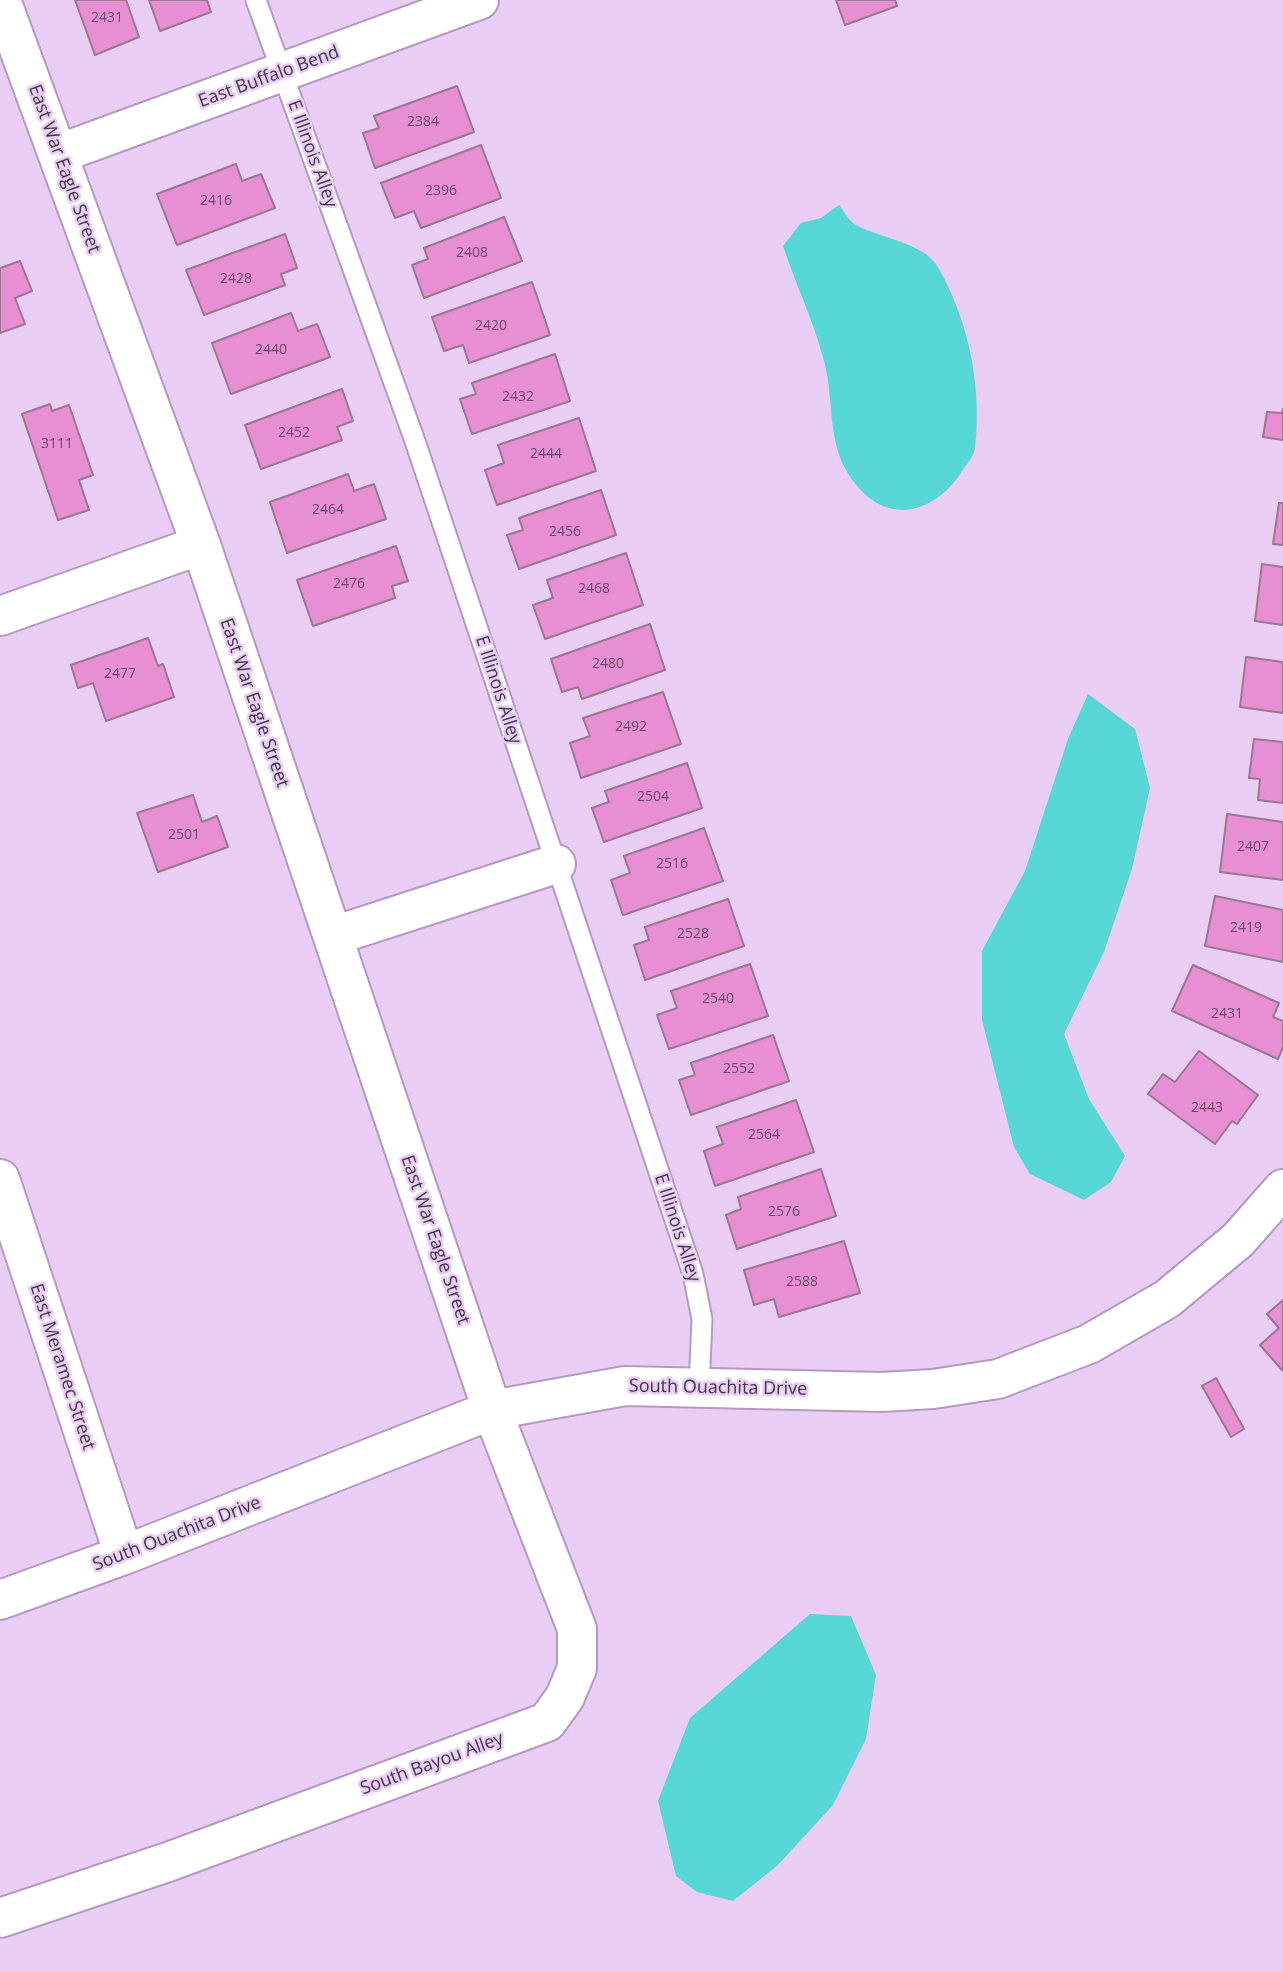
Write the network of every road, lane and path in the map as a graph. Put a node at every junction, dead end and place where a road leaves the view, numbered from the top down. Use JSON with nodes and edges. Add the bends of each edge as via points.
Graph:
{"nodes":[{"id":1,"x":1,"y":0,"type":"edge"},
{"id":2,"x":256,"y":0,"type":"edge"},
{"id":3,"x":479,"y":0,"type":"edge"},
{"id":4,"x":282,"y":72,"type":"junction"},
{"id":5,"x":58,"y":154,"type":"junction"},
{"id":6,"x":201,"y":545,"type":"junction"},
{"id":7,"x":0,"y":616,"type":"edge"},
{"id":8,"x":556,"y":864,"type":"junction"},
{"id":9,"x":333,"y":936,"type":"junction"},
{"id":10,"x":0,"y":1179,"type":"edge"},
{"id":11,"x":1283,"y":1189,"type":"edge"},
{"id":12,"x":699,"y":1388,"type":"junction"},
{"id":13,"x":492,"y":1410,"type":"junction"},
{"id":14,"x":124,"y":1555,"type":"junction"},
{"id":15,"x":0,"y":1600,"type":"edge"},
{"id":16,"x":0,"y":1918,"type":"edge"}],
"edges":[{"from":1,"to":5,"type":"street","name":"East War Eagle Street"},
{"from":2,"to":4,"type":"lane","name":"E Illinois Alley"},
{"from":3,"to":4,"type":"street","name":"East Buffalo Bend"},
{"from":4,"to":5,"type":"street","name":"East Buffalo Bend"},
{"from":4,"to":8,"type":"lane","name":"E Illinois Alley","via":[[415,441]]},
{"from":5,"to":6,"type":"street","name":"East War Eagle Street"},
{"from":6,"to":7,"type":"street"},
{"from":6,"to":9,"type":"street","name":"East War Eagle Street"},
{"from":8,"to":9,"type":"street"},
{"from":8,"to":12,"type":"lane","name":"E Illinois Alley","via":[[693,1274],[702,1319]]},
{"from":9,"to":13,"type":"street","name":"East War Eagle Street"},
{"from":10,"to":14,"type":"street","name":"East Meramec Street"},
{"from":11,"to":12,"type":"street","name":"South Ouachita Drive","via":[[1238,1240],[1167,1298],[1089,1345],[998,1379],[933,1390],[881,1392]]},
{"from":12,"to":13,"type":"street","name":"South Ouachita Drive","via":[[625,1385]]},
{"from":13,"to":14,"type":"street","name":"South Ouachita Drive"},
{"from":13,"to":16,"type":"street","name":"South Bayou Alley","via":[[576,1629],[577,1668],[565,1697],[547,1722],[168,1862]]},
{"from":14,"to":15,"type":"street","name":"South Ouachita Drive"}]}
